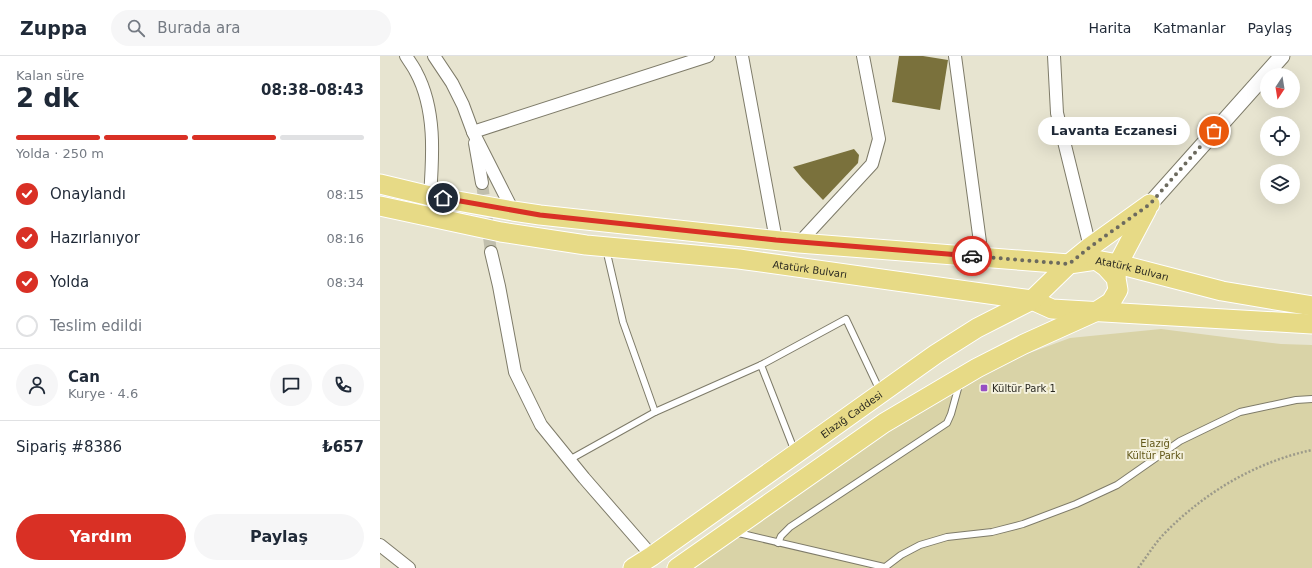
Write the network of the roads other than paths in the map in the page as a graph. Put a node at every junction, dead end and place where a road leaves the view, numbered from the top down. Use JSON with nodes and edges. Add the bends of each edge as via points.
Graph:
{"nodes":[{"id":1,"x":406,"y":56,"type":"edge"},
{"id":2,"x":434,"y":56,"type":"edge"},
{"id":3,"x":708,"y":56,"type":"edge"},
{"id":4,"x":742,"y":56,"type":"edge"},
{"id":5,"x":863,"y":56,"type":"edge"},
{"id":6,"x":955,"y":56,"type":"edge"},
{"id":7,"x":1054,"y":56,"type":"edge"},
{"id":8,"x":1282,"y":56,"type":"edge"},
{"id":9,"x":473,"y":132,"type":"junction"},
{"id":10,"x":482,"y":183,"type":"tunnel mouth"},
{"id":11,"x":380,"y":184,"type":"edge"},
{"id":12,"x":430,"y":196,"type":"junction"},
{"id":13,"x":1150,"y":204,"type":"junction"},
{"id":14,"x":380,"y":206,"type":"edge"},
{"id":15,"x":513,"y":211,"type":"junction"},
{"id":16,"x":776,"y":240,"type":"junction"},
{"id":17,"x":799,"y":243,"type":"junction"},
{"id":18,"x":605,"y":247,"type":"junction"},
{"id":19,"x":491,"y":252,"type":"tunnel mouth"},
{"id":20,"x":1093,"y":253,"type":"junction"},
{"id":21,"x":982,"y":257,"type":"junction"},
{"id":22,"x":1069,"y":264,"type":"junction"},
{"id":23,"x":1117,"y":271,"type":"junction"},
{"id":24,"x":1032,"y":300,"type":"junction"},
{"id":25,"x":1312,"y":306,"type":"edge"},
{"id":26,"x":1097,"y":311,"type":"junction"},
{"id":27,"x":1312,"y":324,"type":"edge"},
{"id":28,"x":761,"y":364,"type":"junction"},
{"id":29,"x":961,"y":377,"type":"junction"},
{"id":30,"x":881,"y":393,"type":"junction"},
{"id":31,"x":1312,"y":399,"type":"edge"},
{"id":32,"x":655,"y":412,"type":"junction"},
{"id":33,"x":795,"y":454,"type":"junction"},
{"id":34,"x":569,"y":460,"type":"junction"},
{"id":35,"x":729,"y":531,"type":"junction"},
{"id":36,"x":778,"y":543,"type":"junction"},
{"id":37,"x":380,"y":545,"type":"edge"},
{"id":38,"x":652,"y":556,"type":"junction"},
{"id":39,"x":409,"y":568,"type":"edge"},
{"id":40,"x":633,"y":568,"type":"edge"},
{"id":41,"x":678,"y":568,"type":"edge"},
{"id":42,"x":884,"y":568,"type":"edge"}],
"edges":[{"from":1,"to":12,"type":"street","via":[[416,72],[430,115]]},
{"from":2,"to":9,"type":"street","via":[[463,105]]},
{"from":3,"to":9,"type":"street"},
{"from":4,"to":16,"type":"street"},
{"from":5,"to":17,"type":"street","via":[[879,139],[872,164]]},
{"from":6,"to":21,"type":"street"},
{"from":7,"to":20,"type":"street","via":[[1057,113]]},
{"from":8,"to":13,"type":"street"},
{"from":9,"to":10,"type":"street"},
{"from":9,"to":15,"type":"street"},
{"from":11,"to":12,"type":"main road","name":"Atatürk Bulvarı"},
{"from":12,"to":15,"type":"main road","name":"Atatürk Bulvarı"},
{"from":13,"to":20,"type":"main road"},
{"from":13,"to":23,"type":"main road"},
{"from":14,"to":18,"type":"main road","name":"Atatürk Bulvarı","via":[[501,232]]},
{"from":15,"to":16,"type":"main road","name":"Atatürk Bulvarı"},
{"from":16,"to":17,"type":"main road","name":"Atatürk Bulvarı"},
{"from":17,"to":21,"type":"main road","name":"Atatürk Bulvarı"},
{"from":18,"to":24,"type":"main road","name":"Atatürk Bulvarı","via":[[739,259]]},
{"from":18,"to":32,"type":"lane","via":[[623,322]]},
{"from":19,"to":34,"type":"street","via":[[515,372],[540,425]]},
{"from":20,"to":22,"type":"main road","name":"Atatürk Bulvarı"},
{"from":20,"to":23,"type":"main road","name":"Atatürk Bulvarı"},
{"from":21,"to":22,"type":"main road","name":"Atatürk Bulvarı"},
{"from":22,"to":24,"type":"main road","name":"Elazığ Caddesi"},
{"from":23,"to":25,"type":"main road","name":"Atatürk Bulvarı"},
{"from":23,"to":26,"type":"main road","via":[[1118,290],[1111,302]]},
{"from":24,"to":26,"type":"main road","name":"Atatürk Bulvarı","via":[[1052,308]]},
{"from":24,"to":30,"type":"main road","name":"Elazığ Caddesi","via":[[977,328]]},
{"from":26,"to":27,"type":"main road","name":"Atatürk Bulvarı"},
{"from":26,"to":29,"type":"main road","via":[[1024,344]]},
{"from":28,"to":30,"type":"lane","via":[[846,319]]},
{"from":28,"to":32,"type":"lane"},
{"from":28,"to":33,"type":"lane"},
{"from":29,"to":35,"type":"main road","via":[[884,423]]},
{"from":29,"to":36,"type":"lane","via":[[947,423],[790,527]]},
{"from":30,"to":33,"type":"main road","name":"Elazığ Caddesi"},
{"from":31,"to":42,"type":"lane","via":[[1240,412],[1180,441],[1117,484],[1076,504],[1023,524],[992,532],[947,537],[920,545]]},
{"from":32,"to":34,"type":"lane"},
{"from":33,"to":38,"type":"main road","name":"Elazığ Caddesi"},
{"from":34,"to":38,"type":"street"},
{"from":35,"to":36,"type":"lane"},
{"from":35,"to":41,"type":"main road"},
{"from":36,"to":42,"type":"lane"},
{"from":37,"to":39,"type":"street"},
{"from":38,"to":40,"type":"main road","name":"Elazığ Caddesi"}]}
